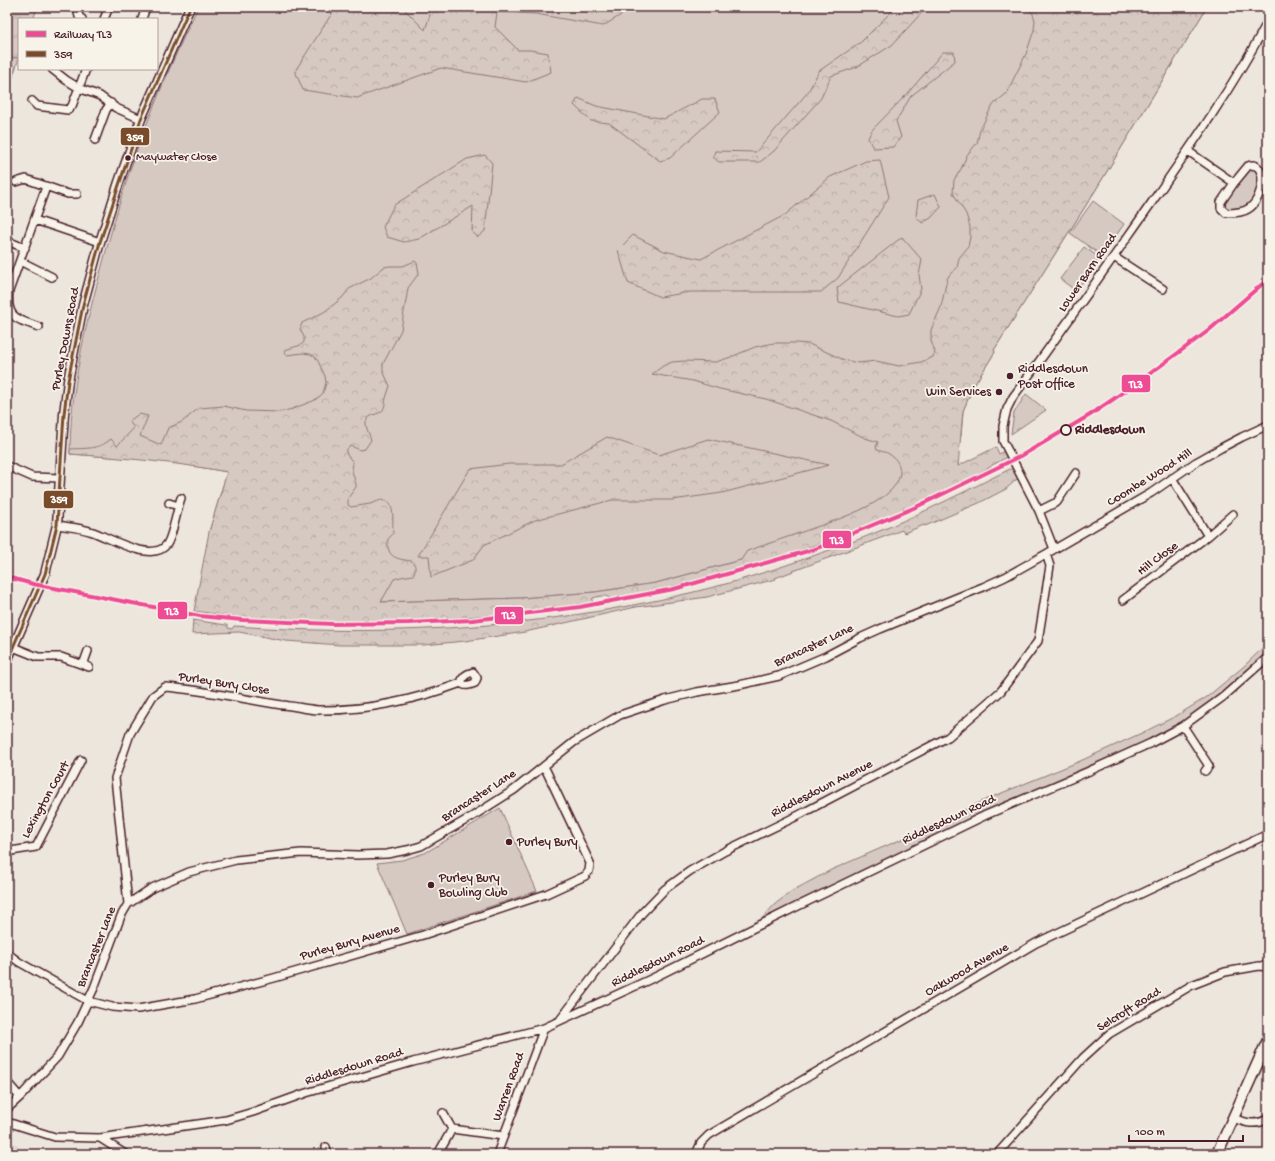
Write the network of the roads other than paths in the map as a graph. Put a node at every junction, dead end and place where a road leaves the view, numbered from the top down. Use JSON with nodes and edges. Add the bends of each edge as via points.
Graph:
{"nodes":[{"id":1,"x":109,"y":7,"type":"edge"},
{"id":2,"x":146,"y":7,"type":"edge"},
{"id":3,"x":190,"y":7,"type":"edge"},
{"id":4,"x":78,"y":12,"type":"dead end"},
{"id":5,"x":80,"y":18,"type":"edge"},
{"id":6,"x":104,"y":18,"type":"edge"},
{"id":7,"x":142,"y":18,"type":"edge"},
{"id":8,"x":1268,"y":21,"type":"edge"},
{"id":9,"x":53,"y":70,"type":"edge"},
{"id":10,"x":86,"y":70,"type":"edge"},
{"id":11,"x":80,"y":88,"type":"junction"},
{"id":12,"x":32,"y":101,"type":"dead end"},
{"id":13,"x":111,"y":103,"type":"junction"},
{"id":14,"x":141,"y":119,"type":"junction"},
{"id":15,"x":96,"y":140,"type":"dead end"},
{"id":16,"x":1188,"y":152,"type":"junction"},
{"id":17,"x":16,"y":182,"type":"dead end"},
{"id":18,"x":1234,"y":183,"type":"junction"},
{"id":19,"x":46,"y":187,"type":"junction"},
{"id":20,"x":77,"y":194,"type":"dead end"},
{"id":21,"x":35,"y":220,"type":"junction"},
{"id":22,"x":7,"y":241,"type":"edge"},
{"id":23,"x":100,"y":242,"type":"junction"},
{"id":24,"x":25,"y":248,"type":"junction"},
{"id":25,"x":1114,"y":257,"type":"junction"},
{"id":26,"x":20,"y":261,"type":"junction"},
{"id":27,"x":52,"y":277,"type":"dead end"},
{"id":28,"x":10,"y":279,"type":"edge"},
{"id":29,"x":1162,"y":290,"type":"dead end"},
{"id":30,"x":39,"y":327,"type":"dead end"},
{"id":31,"x":1268,"y":425,"type":"edge"},
{"id":32,"x":7,"y":466,"type":"edge"},
{"id":33,"x":1076,"y":473,"type":"dead end"},
{"id":34,"x":60,"y":478,"type":"junction"},
{"id":35,"x":1172,"y":478,"type":"junction"},
{"id":36,"x":181,"y":498,"type":"dead end"},
{"id":37,"x":168,"y":503,"type":"dead end"},
{"id":38,"x":178,"y":506,"type":"junction"},
{"id":39,"x":1039,"y":511,"type":"junction"},
{"id":40,"x":1233,"y":514,"type":"dead end"},
{"id":41,"x":57,"y":526,"type":"junction"},
{"id":42,"x":1208,"y":536,"type":"junction"},
{"id":43,"x":1054,"y":549,"type":"junction"},
{"id":44,"x":1046,"y":554,"type":"junction"},
{"id":45,"x":1123,"y":600,"type":"dead end"},
{"id":46,"x":13,"y":647,"type":"junction"},
{"id":47,"x":88,"y":651,"type":"dead end"},
{"id":48,"x":1268,"y":657,"type":"edge"},
{"id":49,"x":7,"y":661,"type":"edge"},
{"id":50,"x":461,"y":683,"type":"dead end"},
{"id":51,"x":1183,"y":726,"type":"junction"},
{"id":52,"x":81,"y":760,"type":"dead end"},
{"id":53,"x":544,"y":766,"type":"junction"},
{"id":54,"x":1208,"y":766,"type":"dead end"},
{"id":55,"x":1268,"y":834,"type":"edge"},
{"id":56,"x":7,"y":853,"type":"edge"},
{"id":57,"x":128,"y":904,"type":"junction"},
{"id":58,"x":7,"y":953,"type":"edge"},
{"id":59,"x":1268,"y":967,"type":"edge"},
{"id":60,"x":88,"y":1000,"type":"junction"},
{"id":61,"x":558,"y":1022,"type":"junction"},
{"id":62,"x":544,"y":1028,"type":"junction"},
{"id":63,"x":1268,"y":1040,"type":"edge"},
{"id":64,"x":7,"y":1082,"type":"edge"},
{"id":65,"x":20,"y":1097,"type":"junction"},
{"id":66,"x":7,"y":1109,"type":"edge"},
{"id":67,"x":443,"y":1113,"type":"dead end"},
{"id":68,"x":1233,"y":1118,"type":"junction"},
{"id":69,"x":1268,"y":1120,"type":"edge"},
{"id":70,"x":7,"y":1122,"type":"edge"},
{"id":71,"x":452,"y":1129,"type":"junction"},
{"id":72,"x":503,"y":1136,"type":"junction"},
{"id":73,"x":100,"y":1138,"type":"junction"},
{"id":74,"x":125,"y":1154,"type":"edge"},
{"id":75,"x":438,"y":1154,"type":"edge"},
{"id":76,"x":497,"y":1154,"type":"edge"},
{"id":77,"x":696,"y":1154,"type":"edge"},
{"id":78,"x":997,"y":1154,"type":"edge"},
{"id":79,"x":1217,"y":1154,"type":"edge"}],
"edges":[{"from":1,"to":6,"type":"street"},
{"from":2,"to":7,"type":"street"},
{"from":3,"to":14,"type":"street","name":"Purley Downs Road"},
{"from":4,"to":5,"type":"street"},
{"from":8,"to":16,"type":"street","name":"Lower Barn Road"},
{"from":9,"to":11,"type":"street"},
{"from":10,"to":11,"type":"street"},
{"from":11,"to":12,"type":"street","via":[[68,110],[37,106]]},
{"from":11,"to":13,"type":"street"},
{"from":13,"to":14,"type":"street","via":[[116,108]]},
{"from":13,"to":15,"type":"street","via":[[106,110]]},
{"from":14,"to":23,"type":"street","name":"Purley Downs Road"},
{"from":16,"to":18,"type":"street"},
{"from":16,"to":25,"type":"street","name":"Lower Barn Road"},
{"from":17,"to":19,"type":"street","via":[[26,179]]},
{"from":18,"to":18,"type":"street","via":[[1251,164],[1261,172],[1263,184],[1254,204],[1242,211],[1226,213],[1221,208],[1221,202]]},
{"from":19,"to":20,"type":"street"},
{"from":19,"to":21,"type":"street"},
{"from":21,"to":23,"type":"street"},
{"from":21,"to":24,"type":"street"},
{"from":22,"to":24,"type":"street"},
{"from":23,"to":34,"type":"street","name":"Purley Downs Road","via":[[83,305],[68,381]]},
{"from":24,"to":26,"type":"street"},
{"from":25,"to":29,"type":"street"},
{"from":25,"to":39,"type":"street","name":"Lower Barn Road","via":[[1007,409],[1003,441]]},
{"from":26,"to":27,"type":"street"},
{"from":26,"to":28,"type":"street"},
{"from":28,"to":30,"type":"street","via":[[8,301],[12,316]]},
{"from":31,"to":35,"type":"street","name":"Coombe Wood Hill","via":[[1221,448]]},
{"from":32,"to":34,"type":"street","via":[[32,477]]},
{"from":33,"to":39,"type":"street","via":[[1057,502]]},
{"from":34,"to":41,"type":"street","name":"Purley Downs Road"},
{"from":35,"to":42,"type":"street"},
{"from":35,"to":43,"type":"street","name":"Coombe Wood Hill","via":[[1151,493]]},
{"from":36,"to":38,"type":"street"},
{"from":37,"to":38,"type":"street"},
{"from":38,"to":41,"type":"street","via":[[167,545],[149,552],[135,549],[92,531]]},
{"from":39,"to":43,"type":"street","name":"Lower Barn Road"},
{"from":40,"to":42,"type":"street","name":"Hill Close"},
{"from":41,"to":46,"type":"street","name":"Purley Downs Road","via":[[45,574]]},
{"from":42,"to":45,"type":"street","name":"Hill Close"},
{"from":43,"to":44,"type":"street","name":"Coombe Wood Hill"},
{"from":44,"to":53,"type":"street","name":"Brancaster Lane","via":[[1005,577],[880,628],[780,676],[697,692],[620,715],[574,742]]},
{"from":44,"to":61,"type":"street","name":"Riddlesdown Avenue","via":[[1050,566],[1038,641],[1001,691],[948,736],[725,851],[665,889],[642,913]]},
{"from":46,"to":47,"type":"street","via":[[38,657],[61,657],[86,666]]},
{"from":46,"to":49,"type":"street","name":"Purley Downs Road"},
{"from":48,"to":51,"type":"street","name":"Riddlesdown Road","via":[[1223,697]]},
{"from":50,"to":57,"type":"street","name":"Purley Bury Close","via":[[399,702],[344,710],[316,710],[164,687],[153,696],[130,734],[115,778]]},
{"from":51,"to":54,"type":"street"},
{"from":51,"to":61,"type":"street","name":"Riddlesdown Road","via":[[1087,772],[972,822]]},
{"from":52,"to":56,"type":"street","name":"Lexington Court","via":[[36,847]]},
{"from":53,"to":57,"type":"street","name":"Brancaster Lane","via":[[514,790],[421,846],[387,854],[302,852],[236,860],[189,872],[152,888]]},
{"from":53,"to":60,"type":"street","name":"Purley Bury Avenue","via":[[590,863],[590,871],[585,876],[546,894],[423,935],[195,999],[138,1009],[112,1007]]},
{"from":55,"to":77,"type":"street","name":"Oakwood Avenue","via":[[1036,943],[708,1135]]},
{"from":57,"to":60,"type":"street","name":"Brancaster Lane"},
{"from":58,"to":60,"type":"street","name":"Purley Bury Avenue"},
{"from":59,"to":78,"type":"street","name":"Selcroft Road","via":[[1259,966],[1224,972],[1192,985],[1109,1034],[1082,1058]]},
{"from":60,"to":65,"type":"street","name":"Brancaster Lane","via":[[58,1056]]},
{"from":61,"to":62,"type":"street","name":"Riddlesdown Road"},
{"from":62,"to":72,"type":"street","name":"Warren Road"},
{"from":62,"to":73,"type":"street","name":"Riddlesdown Road","via":[[413,1062],[306,1093],[226,1120]]},
{"from":63,"to":68,"type":"main road"},
{"from":64,"to":65,"type":"street"},
{"from":65,"to":66,"type":"street","name":"Brancaster Lane"},
{"from":67,"to":71,"type":"street"},
{"from":68,"to":69,"type":"street","via":[[1253,1124]]},
{"from":68,"to":79,"type":"main road"},
{"from":70,"to":73,"type":"street","name":"Riddlesdown Road","via":[[55,1137]]},
{"from":71,"to":72,"type":"street"},
{"from":71,"to":75,"type":"street"},
{"from":72,"to":76,"type":"street","name":"Warren Road"},
{"from":73,"to":74,"type":"street"}]}
